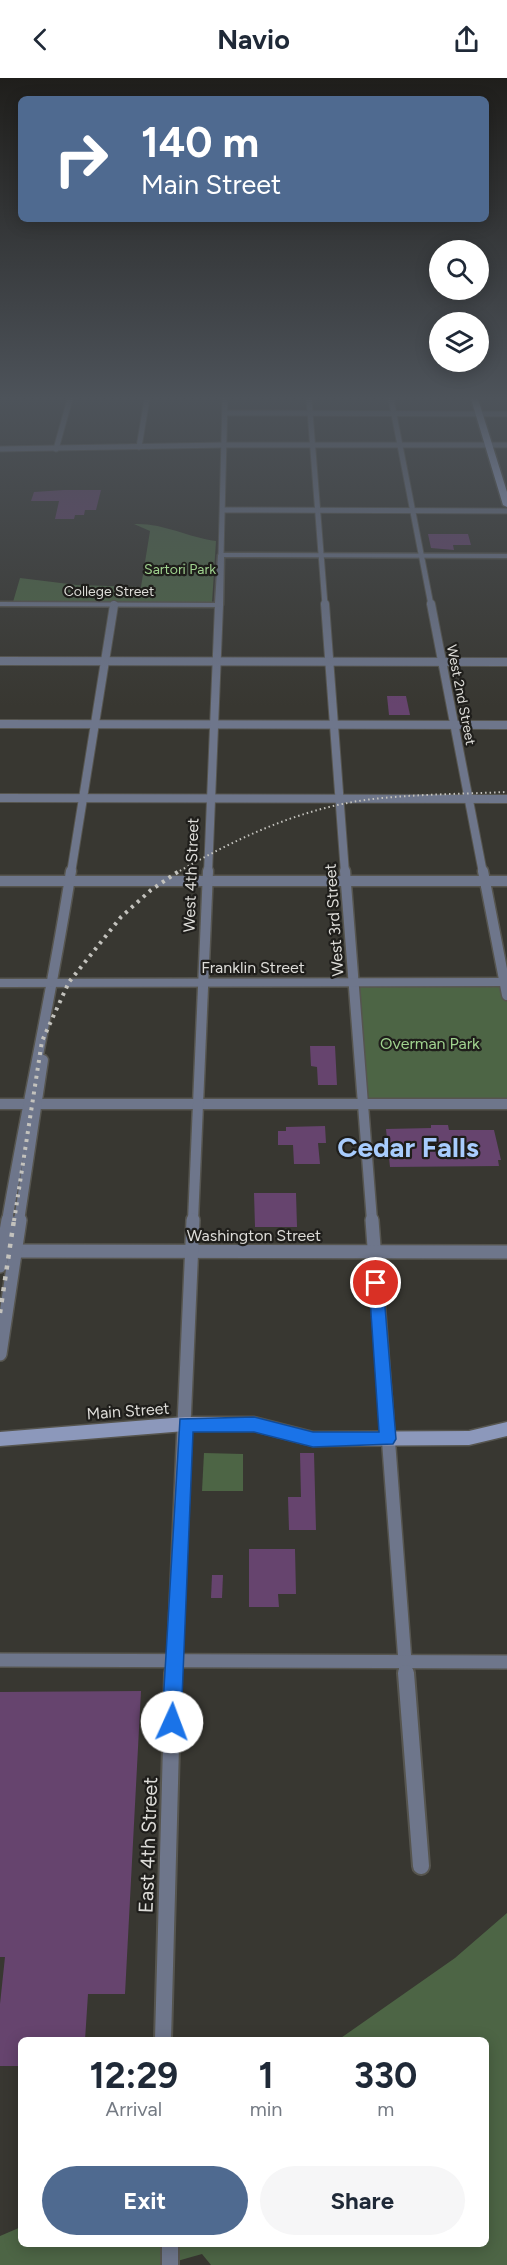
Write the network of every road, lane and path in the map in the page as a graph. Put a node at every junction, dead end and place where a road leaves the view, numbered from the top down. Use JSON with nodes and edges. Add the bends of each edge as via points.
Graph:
{"nodes":[{"id":1,"x":222,"y":501,"type":"edge"},
{"id":2,"x":317,"y":501,"type":"edge"},
{"id":3,"x":411,"y":501,"type":"edge"},
{"id":4,"x":222,"y":510,"type":"junction"},
{"id":5,"x":318,"y":510,"type":"junction"},
{"id":6,"x":413,"y":511,"type":"junction"},
{"id":7,"x":507,"y":511,"type":"edge"},
{"id":8,"x":221,"y":555,"type":"junction"},
{"id":9,"x":321,"y":555,"type":"junction"},
{"id":10,"x":421,"y":556,"type":"junction"},
{"id":11,"x":507,"y":556,"type":"edge"},
{"id":12,"x":0,"y":604,"type":"edge"},
{"id":13,"x":114,"y":605,"type":"junction"},
{"id":14,"x":219,"y":605,"type":"junction"},
{"id":15,"x":0,"y":661,"type":"edge"},
{"id":16,"x":105,"y":661,"type":"junction"},
{"id":17,"x":216,"y":662,"type":"junction"},
{"id":18,"x":329,"y":662,"type":"junction"},
{"id":19,"x":442,"y":662,"type":"junction"},
{"id":20,"x":507,"y":662,"type":"edge"},
{"id":21,"x":0,"y":724,"type":"edge"},
{"id":22,"x":95,"y":724,"type":"junction"},
{"id":23,"x":214,"y":724,"type":"junction"},
{"id":24,"x":334,"y":724,"type":"junction"},
{"id":25,"x":454,"y":724,"type":"junction"},
{"id":26,"x":507,"y":724,"type":"edge"},
{"id":27,"x":0,"y":798,"type":"edge"},
{"id":28,"x":83,"y":798,"type":"junction"},
{"id":29,"x":211,"y":798,"type":"junction"},
{"id":30,"x":340,"y":799,"type":"junction"},
{"id":31,"x":469,"y":799,"type":"junction"},
{"id":32,"x":507,"y":799,"type":"edge"},
{"id":33,"x":346,"y":880,"type":"junction"},
{"id":34,"x":485,"y":880,"type":"junction"},
{"id":35,"x":507,"y":880,"type":"edge"},
{"id":36,"x":0,"y":881,"type":"edge"},
{"id":37,"x":69,"y":881,"type":"junction"},
{"id":38,"x":207,"y":881,"type":"junction"},
{"id":39,"x":204,"y":982,"type":"junction"},
{"id":40,"x":353,"y":982,"type":"junction"},
{"id":41,"x":506,"y":982,"type":"edge"},
{"id":42,"x":0,"y":983,"type":"edge"},
{"id":43,"x":53,"y":983,"type":"junction"},
{"id":44,"x":507,"y":995,"type":"edge"},
{"id":45,"x":0,"y":1104,"type":"edge"},
{"id":46,"x":31,"y":1104,"type":"junction"},
{"id":47,"x":198,"y":1104,"type":"junction"},
{"id":48,"x":363,"y":1104,"type":"junction"},
{"id":49,"x":507,"y":1104,"type":"edge"},
{"id":50,"x":6,"y":1251,"type":"edge"},
{"id":51,"x":193,"y":1251,"type":"junction"},
{"id":52,"x":374,"y":1251,"type":"junction"},
{"id":53,"x":507,"y":1252,"type":"edge"},
{"id":54,"x":0,"y":1266,"type":"edge"},
{"id":55,"x":0,"y":1354,"type":"edge"},
{"id":56,"x":186,"y":1424,"type":"junction"},
{"id":57,"x":507,"y":1429,"type":"edge"},
{"id":58,"x":0,"y":1438,"type":"edge"},
{"id":59,"x":388,"y":1439,"type":"junction"},
{"id":60,"x":0,"y":1660,"type":"edge"},
{"id":61,"x":174,"y":1661,"type":"junction"},
{"id":62,"x":405,"y":1662,"type":"junction"},
{"id":63,"x":507,"y":1662,"type":"edge"},
{"id":64,"x":421,"y":1866,"type":"dead end"},
{"id":65,"x":163,"y":2037,"type":"edge"},
{"id":66,"x":170,"y":2247,"type":"edge"},
{"id":67,"x":170,"y":2265,"type":"edge"}],
"edges":[{"from":1,"to":4,"type":"street","name":"West 4th Street"},
{"from":2,"to":5,"type":"street","name":"West 3rd Street"},
{"from":3,"to":6,"type":"street","name":"West 2nd Street"},
{"from":4,"to":5,"type":"street"},
{"from":4,"to":8,"type":"street","name":"West 4th Street"},
{"from":5,"to":6,"type":"street"},
{"from":5,"to":9,"type":"street","name":"West 3rd Street"},
{"from":6,"to":7,"type":"street"},
{"from":6,"to":10,"type":"street","name":"West 2nd Street"},
{"from":8,"to":9,"type":"street"},
{"from":8,"to":14,"type":"street","name":"West 4th Street"},
{"from":9,"to":10,"type":"street"},
{"from":9,"to":18,"type":"street","name":"West 3rd Street"},
{"from":10,"to":11,"type":"street"},
{"from":10,"to":19,"type":"street","name":"West 2nd Street"},
{"from":12,"to":13,"type":"street","name":"College Street"},
{"from":13,"to":14,"type":"street","name":"College Street"},
{"from":13,"to":16,"type":"street"},
{"from":14,"to":17,"type":"street","name":"West 4th Street"},
{"from":15,"to":16,"type":"street"},
{"from":16,"to":17,"type":"street"},
{"from":16,"to":22,"type":"street"},
{"from":17,"to":18,"type":"street"},
{"from":17,"to":23,"type":"street","name":"West 4th Street"},
{"from":18,"to":19,"type":"street"},
{"from":18,"to":24,"type":"street","name":"West 3rd Street"},
{"from":19,"to":20,"type":"street"},
{"from":19,"to":25,"type":"street","name":"West 2nd Street"},
{"from":21,"to":22,"type":"street"},
{"from":22,"to":23,"type":"street"},
{"from":22,"to":28,"type":"street"},
{"from":23,"to":24,"type":"street"},
{"from":23,"to":29,"type":"street","name":"West 4th Street"},
{"from":24,"to":25,"type":"street"},
{"from":24,"to":30,"type":"street","name":"West 3rd Street"},
{"from":25,"to":26,"type":"street"},
{"from":25,"to":31,"type":"street","name":"West 2nd Street"},
{"from":27,"to":28,"type":"street"},
{"from":28,"to":29,"type":"street"},
{"from":28,"to":37,"type":"street"},
{"from":29,"to":30,"type":"street"},
{"from":29,"to":38,"type":"street","name":"West 4th Street"},
{"from":30,"to":31,"type":"street"},
{"from":30,"to":33,"type":"street","name":"West 3rd Street"},
{"from":31,"to":32,"type":"street"},
{"from":31,"to":34,"type":"street","name":"West 2nd Street"},
{"from":33,"to":34,"type":"street"},
{"from":33,"to":38,"type":"street"},
{"from":33,"to":40,"type":"street","name":"West 3rd Street"},
{"from":34,"to":35,"type":"street"},
{"from":34,"to":41,"type":"street","name":"West 2nd Street"},
{"from":36,"to":37,"type":"street"},
{"from":37,"to":38,"type":"street"},
{"from":37,"to":43,"type":"street"},
{"from":38,"to":39,"type":"street","name":"West 4th Street"},
{"from":39,"to":40,"type":"street","name":"Franklin Street"},
{"from":39,"to":43,"type":"street","name":"Franklin Street"},
{"from":39,"to":47,"type":"street","name":"West 4th Street"},
{"from":40,"to":41,"type":"street","name":"Franklin Street"},
{"from":40,"to":48,"type":"street","name":"West 3rd Street"},
{"from":41,"to":44,"type":"street","name":"West 2nd Street"},
{"from":42,"to":43,"type":"street","name":"Franklin Street"},
{"from":43,"to":46,"type":"street"},
{"from":45,"to":46,"type":"street"},
{"from":46,"to":47,"type":"street"},
{"from":46,"to":50,"type":"street"},
{"from":47,"to":48,"type":"street"},
{"from":47,"to":51,"type":"street","name":"West 4th Street"},
{"from":48,"to":49,"type":"street"},
{"from":48,"to":52,"type":"street","name":"West 3rd Street"},
{"from":50,"to":51,"type":"street","name":"Washington Street"},
{"from":50,"to":54,"type":"street"},
{"from":50,"to":55,"type":"street"},
{"from":51,"to":52,"type":"street","name":"Washington Street"},
{"from":51,"to":56,"type":"street","name":"West 4th Street"},
{"from":52,"to":53,"type":"street","name":"Washington Street"},
{"from":52,"to":59,"type":"street","name":"West 3rd Street"},
{"from":56,"to":58,"type":"main road","name":"Main Street"},
{"from":56,"to":59,"type":"main road","name":"Main Street","via":[[254,1424],[313,1439]]},
{"from":56,"to":61,"type":"street","name":"East 4th Street"},
{"from":57,"to":59,"type":"main road","name":"Main Street","via":[[469,1438]]},
{"from":59,"to":62,"type":"street","name":"West 3rd Street"},
{"from":60,"to":61,"type":"street"},
{"from":61,"to":62,"type":"street"},
{"from":61,"to":65,"type":"street","name":"East 4th Street"},
{"from":62,"to":63,"type":"street"},
{"from":62,"to":64,"type":"street","name":"West 3rd Street"},
{"from":66,"to":67,"type":"street"}]}
